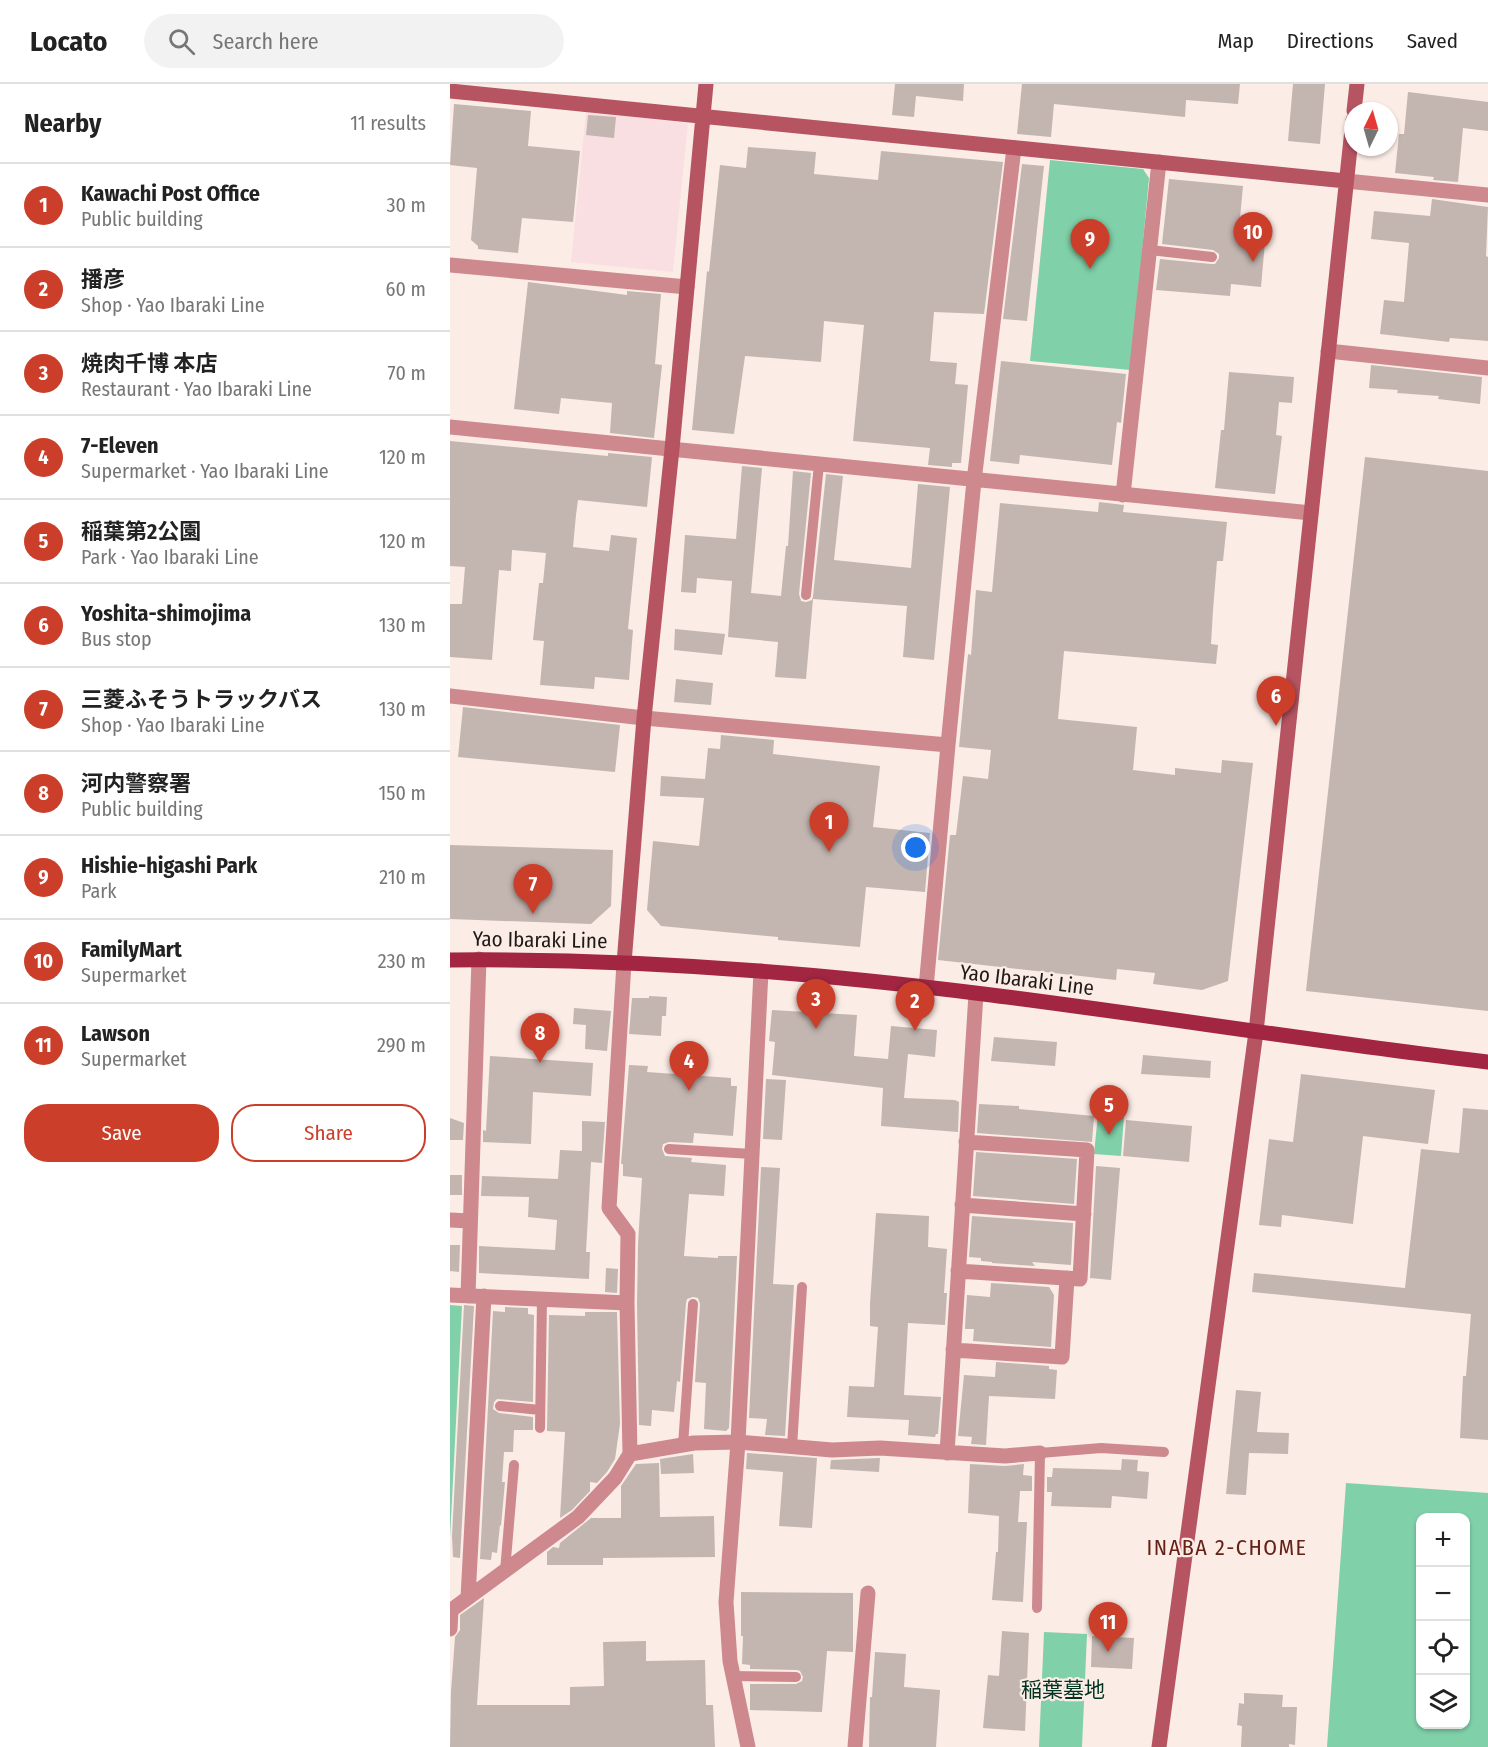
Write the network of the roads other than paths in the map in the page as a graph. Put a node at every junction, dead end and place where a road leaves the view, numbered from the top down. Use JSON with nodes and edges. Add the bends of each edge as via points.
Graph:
{"nodes":[{"id":1,"x":706,"y":84,"type":"edge"},
{"id":2,"x":1357,"y":84,"type":"edge"},
{"id":3,"x":450,"y":91,"type":"edge"},
{"id":4,"x":1355,"y":102,"type":"edge"},
{"id":5,"x":702,"y":116,"type":"junction"},
{"id":6,"x":1014,"y":148,"type":"junction"},
{"id":7,"x":1350,"y":156,"type":"edge"},
{"id":8,"x":1159,"y":162,"type":"junction"},
{"id":9,"x":1347,"y":182,"type":"junction"},
{"id":10,"x":1488,"y":195,"type":"edge"},
{"id":11,"x":1149,"y":250,"type":"junction"},
{"id":12,"x":1212,"y":257,"type":"dead end"},
{"id":13,"x":450,"y":265,"type":"edge"},
{"id":14,"x":687,"y":287,"type":"junction"},
{"id":15,"x":1328,"y":351,"type":"junction"},
{"id":16,"x":1488,"y":368,"type":"edge"},
{"id":17,"x":450,"y":427,"type":"edge"},
{"id":18,"x":672,"y":449,"type":"junction"},
{"id":19,"x":819,"y":464,"type":"junction"},
{"id":20,"x":975,"y":481,"type":"junction"},
{"id":21,"x":1123,"y":495,"type":"junction"},
{"id":22,"x":1311,"y":513,"type":"junction"},
{"id":23,"x":806,"y":595,"type":"dead end"},
{"id":24,"x":450,"y":696,"type":"edge"},
{"id":25,"x":644,"y":718,"type":"junction"},
{"id":26,"x":948,"y":745,"type":"junction"},
{"id":27,"x":479,"y":959,"type":"junction"},
{"id":28,"x":450,"y":960,"type":"edge"},
{"id":29,"x":624,"y":963,"type":"junction"},
{"id":30,"x":761,"y":971,"type":"junction"},
{"id":31,"x":926,"y":988,"type":"junction"},
{"id":32,"x":976,"y":994,"type":"junction"},
{"id":33,"x":1256,"y":1032,"type":"junction"},
{"id":34,"x":1488,"y":1062,"type":"edge"},
{"id":35,"x":966,"y":1142,"type":"junction"},
{"id":36,"x":669,"y":1149,"type":"dead end"},
{"id":37,"x":752,"y":1154,"type":"junction"},
{"id":38,"x":962,"y":1205,"type":"junction"},
{"id":39,"x":1084,"y":1214,"type":"junction"},
{"id":40,"x":450,"y":1220,"type":"edge"},
{"id":41,"x":470,"y":1221,"type":"junction"},
{"id":42,"x":958,"y":1271,"type":"junction"},
{"id":43,"x":1067,"y":1278,"type":"junction"},
{"id":44,"x":802,"y":1287,"type":"dead end"},
{"id":45,"x":450,"y":1295,"type":"edge"},
{"id":46,"x":468,"y":1296,"type":"junction"},
{"id":47,"x":484,"y":1296,"type":"junction"},
{"id":48,"x":542,"y":1299,"type":"junction"},
{"id":49,"x":627,"y":1303,"type":"junction"},
{"id":50,"x":693,"y":1304,"type":"dead end"},
{"id":51,"x":953,"y":1350,"type":"junction"},
{"id":52,"x":500,"y":1406,"type":"dead end"},
{"id":53,"x":540,"y":1410,"type":"junction"},
{"id":54,"x":540,"y":1428,"type":"dead end"},
{"id":55,"x":738,"y":1442,"type":"junction"},
{"id":56,"x":683,"y":1445,"type":"junction"},
{"id":57,"x":792,"y":1447,"type":"junction"},
{"id":58,"x":1164,"y":1452,"type":"dead end"},
{"id":59,"x":947,"y":1453,"type":"junction"},
{"id":60,"x":1040,"y":1453,"type":"junction"},
{"id":61,"x":630,"y":1454,"type":"junction"},
{"id":62,"x":514,"y":1465,"type":"dead end"},
{"id":63,"x":505,"y":1571,"type":"junction"},
{"id":64,"x":868,"y":1593,"type":"dead end"},
{"id":65,"x":468,"y":1598,"type":"junction"},
{"id":66,"x":1036,"y":1608,"type":"dead end"},
{"id":67,"x":451,"y":1611,"type":"edge"},
{"id":68,"x":450,"y":1629,"type":"edge"},
{"id":69,"x":733,"y":1676,"type":"junction"},
{"id":70,"x":796,"y":1677,"type":"dead end"},
{"id":71,"x":747,"y":1747,"type":"edge"},
{"id":72,"x":855,"y":1747,"type":"edge"},
{"id":73,"x":1159,"y":1747,"type":"edge"}],
"edges":[{"from":1,"to":5,"type":"street"},
{"from":2,"to":4,"type":"street"},
{"from":3,"to":5,"type":"street"},
{"from":5,"to":6,"type":"street"},
{"from":5,"to":14,"type":"street"},
{"from":6,"to":8,"type":"street"},
{"from":6,"to":20,"type":"street"},
{"from":7,"to":9,"type":"street"},
{"from":8,"to":9,"type":"street"},
{"from":8,"to":11,"type":"street"},
{"from":9,"to":10,"type":"street"},
{"from":9,"to":15,"type":"street"},
{"from":11,"to":12,"type":"lane"},
{"from":11,"to":21,"type":"street"},
{"from":13,"to":14,"type":"street"},
{"from":14,"to":18,"type":"street"},
{"from":15,"to":16,"type":"street"},
{"from":15,"to":22,"type":"street"},
{"from":17,"to":18,"type":"street"},
{"from":18,"to":19,"type":"street"},
{"from":18,"to":25,"type":"street"},
{"from":19,"to":20,"type":"street"},
{"from":19,"to":23,"type":"lane"},
{"from":20,"to":21,"type":"street"},
{"from":20,"to":26,"type":"street"},
{"from":21,"to":22,"type":"street"},
{"from":22,"to":33,"type":"street"},
{"from":24,"to":25,"type":"street"},
{"from":25,"to":26,"type":"street"},
{"from":25,"to":29,"type":"street"},
{"from":26,"to":31,"type":"street"},
{"from":27,"to":28,"type":"main road","name":"Yao Ibaraki Line"},
{"from":27,"to":29,"type":"main road","name":"Yao Ibaraki Line"},
{"from":27,"to":41,"type":"street"},
{"from":29,"to":30,"type":"main road","name":"Yao Ibaraki Line"},
{"from":29,"to":49,"type":"street","via":[[609,1208],[628,1234]]},
{"from":30,"to":31,"type":"main road","name":"Yao Ibaraki Line"},
{"from":30,"to":37,"type":"street"},
{"from":31,"to":32,"type":"main road","name":"Yao Ibaraki Line"},
{"from":32,"to":33,"type":"main road","name":"Yao Ibaraki Line"},
{"from":32,"to":35,"type":"street"},
{"from":33,"to":34,"type":"main road","name":"Yao Ibaraki Line"},
{"from":33,"to":73,"type":"street"},
{"from":35,"to":38,"type":"street"},
{"from":35,"to":39,"type":"street","via":[[1087,1150]]},
{"from":36,"to":37,"type":"lane"},
{"from":37,"to":55,"type":"street"},
{"from":38,"to":39,"type":"street"},
{"from":38,"to":42,"type":"street"},
{"from":39,"to":43,"type":"street","via":[[1080,1279]]},
{"from":40,"to":41,"type":"street"},
{"from":41,"to":46,"type":"street"},
{"from":42,"to":43,"type":"street"},
{"from":42,"to":51,"type":"street"},
{"from":43,"to":51,"type":"street","via":[[1062,1357]]},
{"from":44,"to":57,"type":"lane"},
{"from":45,"to":46,"type":"street"},
{"from":46,"to":47,"type":"street"},
{"from":47,"to":48,"type":"street"},
{"from":47,"to":65,"type":"street"},
{"from":48,"to":49,"type":"street"},
{"from":48,"to":53,"type":"lane"},
{"from":49,"to":61,"type":"street"},
{"from":50,"to":56,"type":"lane"},
{"from":51,"to":59,"type":"street"},
{"from":52,"to":53,"type":"lane"},
{"from":53,"to":54,"type":"lane"},
{"from":55,"to":56,"type":"street"},
{"from":55,"to":57,"type":"street"},
{"from":55,"to":69,"type":"street","via":[[726,1602]]},
{"from":56,"to":61,"type":"street"},
{"from":57,"to":59,"type":"street"},
{"from":58,"to":60,"type":"lane","via":[[1101,1448]]},
{"from":59,"to":60,"type":"street"},
{"from":60,"to":66,"type":"lane"},
{"from":61,"to":63,"type":"street","via":[[615,1478],[578,1517]]},
{"from":62,"to":63,"type":"lane"},
{"from":63,"to":65,"type":"street"},
{"from":64,"to":72,"type":"street"},
{"from":65,"to":67,"type":"street"},
{"from":67,"to":68,"type":"street"},
{"from":69,"to":70,"type":"lane"},
{"from":69,"to":71,"type":"street"}]}
